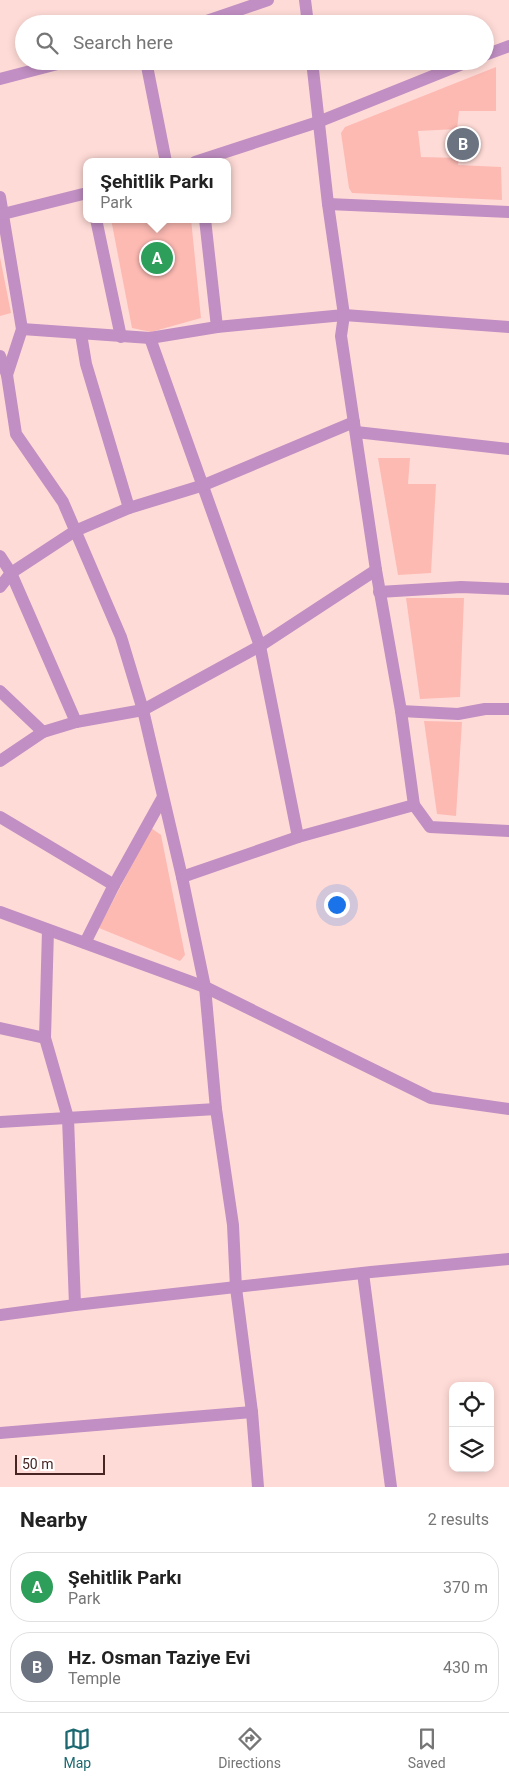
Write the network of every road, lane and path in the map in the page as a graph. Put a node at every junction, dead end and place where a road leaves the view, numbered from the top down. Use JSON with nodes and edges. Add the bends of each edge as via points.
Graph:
{"nodes":[{"id":1,"x":268,"y":0,"type":"edge"},
{"id":2,"x":305,"y":0,"type":"edge"},
{"id":3,"x":224,"y":15,"type":"edge"},
{"id":4,"x":307,"y":15,"type":"edge"},
{"id":5,"x":509,"y":46,"type":"edge"},
{"id":6,"x":494,"y":52,"type":"edge"},
{"id":7,"x":34,"y":70,"type":"edge"},
{"id":8,"x":148,"y":70,"type":"edge"},
{"id":9,"x":313,"y":70,"type":"edge"},
{"id":10,"x":448,"y":70,"type":"edge"},
{"id":11,"x":0,"y":79,"type":"edge"},
{"id":12,"x":318,"y":122,"type":"junction"},
{"id":13,"x":165,"y":158,"type":"edge"},
{"id":14,"x":207,"y":158,"type":"edge"},
{"id":15,"x":83,"y":194,"type":"edge"},
{"id":16,"x":0,"y":197,"type":"edge"},
{"id":17,"x":328,"y":204,"type":"junction"},
{"id":18,"x":509,"y":212,"type":"edge"},
{"id":19,"x":3,"y":214,"type":"junction"},
{"id":20,"x":97,"y":223,"type":"edge"},
{"id":21,"x":206,"y":223,"type":"edge"},
{"id":22,"x":344,"y":315,"type":"junction"},
{"id":23,"x":218,"y":326,"type":"junction"},
{"id":24,"x":509,"y":327,"type":"edge"},
{"id":25,"x":22,"y":329,"type":"junction"},
{"id":26,"x":81,"y":334,"type":"junction"},
{"id":27,"x":121,"y":337,"type":"junction"},
{"id":28,"x":150,"y":338,"type":"junction"},
{"id":29,"x":0,"y":356,"type":"edge"},
{"id":30,"x":7,"y":375,"type":"junction"},
{"id":31,"x":355,"y":427,"type":"junction"},
{"id":32,"x":509,"y":449,"type":"edge"},
{"id":33,"x":204,"y":485,"type":"junction"},
{"id":34,"x":129,"y":508,"type":"junction"},
{"id":35,"x":75,"y":531,"type":"junction"},
{"id":36,"x":0,"y":556,"type":"edge"},
{"id":37,"x":376,"y":570,"type":"junction"},
{"id":38,"x":11,"y":574,"type":"junction"},
{"id":39,"x":0,"y":587,"type":"edge"},
{"id":40,"x":509,"y":589,"type":"edge"},
{"id":41,"x":380,"y":592,"type":"junction"},
{"id":42,"x":260,"y":646,"type":"junction"},
{"id":43,"x":0,"y":690,"type":"edge"},
{"id":44,"x":509,"y":709,"type":"edge"},
{"id":45,"x":143,"y":710,"type":"junction"},
{"id":46,"x":402,"y":711,"type":"junction"},
{"id":47,"x":76,"y":722,"type":"junction"},
{"id":48,"x":43,"y":732,"type":"junction"},
{"id":49,"x":0,"y":761,"type":"edge"},
{"id":50,"x":163,"y":797,"type":"junction"},
{"id":51,"x":414,"y":805,"type":"junction"},
{"id":52,"x":0,"y":817,"type":"edge"},
{"id":53,"x":509,"y":831,"type":"edge"},
{"id":54,"x":298,"y":837,"type":"junction"},
{"id":55,"x":182,"y":877,"type":"junction"},
{"id":56,"x":114,"y":885,"type":"junction"},
{"id":57,"x":0,"y":912,"type":"edge"},
{"id":58,"x":48,"y":930,"type":"junction"},
{"id":59,"x":85,"y":943,"type":"junction"},
{"id":60,"x":205,"y":987,"type":"junction"},
{"id":61,"x":0,"y":1028,"type":"edge"},
{"id":62,"x":45,"y":1038,"type":"junction"},
{"id":63,"x":216,"y":1109,"type":"junction"},
{"id":64,"x":509,"y":1109,"type":"edge"},
{"id":65,"x":68,"y":1118,"type":"junction"},
{"id":66,"x":0,"y":1122,"type":"edge"},
{"id":67,"x":509,"y":1259,"type":"edge"},
{"id":68,"x":363,"y":1273,"type":"junction"},
{"id":69,"x":236,"y":1288,"type":"junction"},
{"id":70,"x":75,"y":1305,"type":"junction"},
{"id":71,"x":0,"y":1315,"type":"edge"},
{"id":72,"x":252,"y":1412,"type":"junction"},
{"id":73,"x":0,"y":1433,"type":"edge"},
{"id":74,"x":258,"y":1487,"type":"edge"},
{"id":75,"x":391,"y":1487,"type":"edge"}],
"edges":[{"from":1,"to":3,"type":"street"},
{"from":2,"to":4,"type":"street"},
{"from":5,"to":6,"type":"street"},
{"from":7,"to":11,"type":"street"},
{"from":8,"to":13,"type":"street"},
{"from":9,"to":12,"type":"street"},
{"from":10,"to":12,"type":"street"},
{"from":12,"to":14,"type":"street"},
{"from":12,"to":17,"type":"street"},
{"from":15,"to":19,"type":"street"},
{"from":16,"to":19,"type":"street"},
{"from":17,"to":18,"type":"street"},
{"from":17,"to":22,"type":"street"},
{"from":19,"to":25,"type":"street"},
{"from":20,"to":27,"type":"street"},
{"from":21,"to":23,"type":"street"},
{"from":22,"to":23,"type":"street"},
{"from":22,"to":24,"type":"street"},
{"from":22,"to":31,"type":"street","via":[[341,336]]},
{"from":23,"to":28,"type":"street"},
{"from":25,"to":26,"type":"street"},
{"from":25,"to":30,"type":"street"},
{"from":26,"to":27,"type":"street"},
{"from":26,"to":34,"type":"street","via":[[88,373]]},
{"from":27,"to":28,"type":"street"},
{"from":28,"to":33,"type":"street"},
{"from":29,"to":30,"type":"street"},
{"from":30,"to":35,"type":"street","via":[[16,434],[63,502]]},
{"from":31,"to":32,"type":"street"},
{"from":31,"to":33,"type":"street"},
{"from":31,"to":37,"type":"street"},
{"from":33,"to":34,"type":"street"},
{"from":33,"to":42,"type":"street"},
{"from":34,"to":35,"type":"street"},
{"from":35,"to":38,"type":"street"},
{"from":35,"to":45,"type":"street","via":[[121,637]]},
{"from":36,"to":38,"type":"street"},
{"from":37,"to":41,"type":"street"},
{"from":37,"to":42,"type":"street"},
{"from":38,"to":39,"type":"street"},
{"from":38,"to":47,"type":"street"},
{"from":40,"to":41,"type":"street","via":[[461,587]]},
{"from":41,"to":46,"type":"street"},
{"from":42,"to":45,"type":"street"},
{"from":42,"to":54,"type":"street"},
{"from":43,"to":48,"type":"street"},
{"from":44,"to":46,"type":"street","via":[[458,714]]},
{"from":45,"to":47,"type":"street"},
{"from":45,"to":50,"type":"street"},
{"from":46,"to":51,"type":"street"},
{"from":47,"to":48,"type":"street"},
{"from":48,"to":49,"type":"street"},
{"from":50,"to":55,"type":"street"},
{"from":50,"to":56,"type":"street"},
{"from":51,"to":53,"type":"street","via":[[430,827]]},
{"from":51,"to":54,"type":"street"},
{"from":52,"to":56,"type":"street"},
{"from":54,"to":55,"type":"street"},
{"from":55,"to":60,"type":"street"},
{"from":56,"to":59,"type":"street"},
{"from":57,"to":58,"type":"street"},
{"from":58,"to":59,"type":"street"},
{"from":58,"to":62,"type":"street"},
{"from":59,"to":60,"type":"street"},
{"from":60,"to":63,"type":"street"},
{"from":60,"to":64,"type":"street","via":[[431,1098]]},
{"from":61,"to":62,"type":"street"},
{"from":62,"to":65,"type":"street"},
{"from":63,"to":65,"type":"street"},
{"from":63,"to":69,"type":"street","via":[[233,1225]]},
{"from":65,"to":66,"type":"street"},
{"from":65,"to":70,"type":"street"},
{"from":67,"to":68,"type":"street"},
{"from":68,"to":69,"type":"street"},
{"from":68,"to":75,"type":"street"},
{"from":69,"to":70,"type":"street"},
{"from":69,"to":72,"type":"street"},
{"from":70,"to":71,"type":"street"},
{"from":72,"to":73,"type":"street"},
{"from":72,"to":74,"type":"street"}]}
